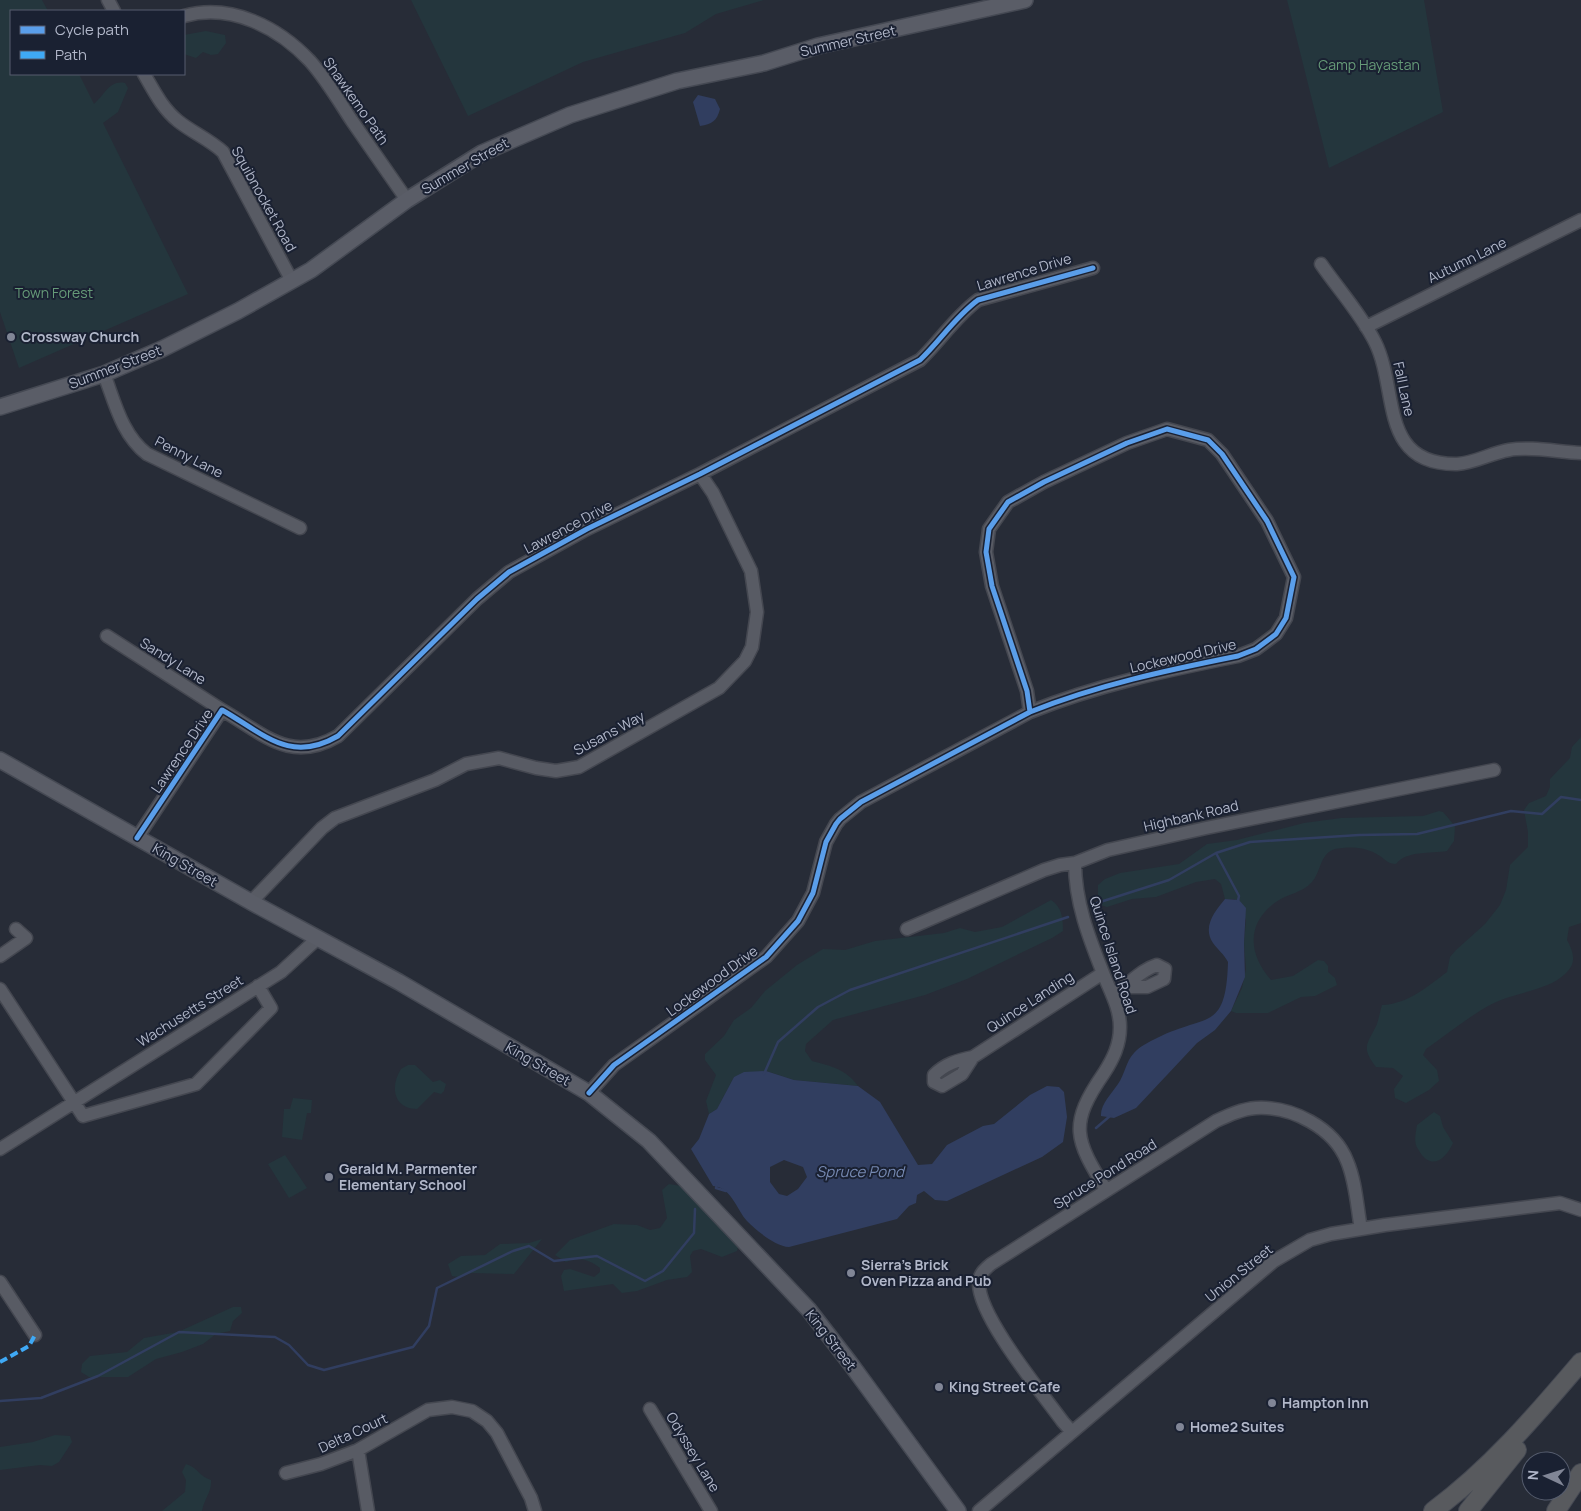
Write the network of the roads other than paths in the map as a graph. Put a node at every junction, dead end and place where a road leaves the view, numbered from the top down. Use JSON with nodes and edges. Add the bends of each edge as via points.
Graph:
{"nodes":[{"id":1,"x":1025,"y":0,"type":"edge"},
{"id":2,"x":185,"y":16,"type":"edge"},
{"id":3,"x":145,"y":75,"type":"edge"},
{"id":4,"x":407,"y":200,"type":"junction"},
{"id":5,"x":1581,"y":220,"type":"edge"},
{"id":6,"x":1321,"y":264,"type":"dead end"},
{"id":7,"x":1092,"y":268,"type":"dead end"},
{"id":8,"x":292,"y":281,"type":"junction"},
{"id":9,"x":1366,"y":327,"type":"junction"},
{"id":10,"x":104,"y":374,"type":"junction"},
{"id":11,"x":0,"y":407,"type":"edge"},
{"id":12,"x":1581,"y":453,"type":"edge"},
{"id":13,"x":700,"y":474,"type":"junction"},
{"id":14,"x":300,"y":528,"type":"dead end"},
{"id":15,"x":107,"y":636,"type":"dead end"},
{"id":16,"x":222,"y":710,"type":"junction"},
{"id":17,"x":1030,"y":712,"type":"junction"},
{"id":18,"x":0,"y":760,"type":"edge"},
{"id":19,"x":1494,"y":770,"type":"dead end"},
{"id":20,"x":137,"y":838,"type":"junction"},
{"id":21,"x":1075,"y":863,"type":"junction"},
{"id":22,"x":251,"y":902,"type":"junction"},
{"id":23,"x":16,"y":928,"type":"dead end"},
{"id":24,"x":907,"y":930,"type":"dead end"},
{"id":25,"x":318,"y":938,"type":"junction"},
{"id":26,"x":0,"y":956,"type":"edge"},
{"id":27,"x":1103,"y":973,"type":"junction"},
{"id":28,"x":258,"y":986,"type":"junction"},
{"id":29,"x":1126,"y":987,"type":"dead end"},
{"id":30,"x":0,"y":989,"type":"edge"},
{"id":31,"x":1112,"y":994,"type":"junction"},
{"id":32,"x":973,"y":1057,"type":"dead end"},
{"id":33,"x":589,"y":1093,"type":"junction"},
{"id":34,"x":73,"y":1103,"type":"junction"},
{"id":35,"x":0,"y":1149,"type":"edge"},
{"id":36,"x":1106,"y":1190,"type":"junction"},
{"id":37,"x":1581,"y":1210,"type":"edge"},
{"id":38,"x":1361,"y":1229,"type":"junction"},
{"id":39,"x":0,"y":1282,"type":"edge"},
{"id":40,"x":35,"y":1335,"type":"dead end"},
{"id":41,"x":1581,"y":1364,"type":"edge"},
{"id":42,"x":650,"y":1409,"type":"dead end"},
{"id":43,"x":1072,"y":1432,"type":"junction"},
{"id":44,"x":358,"y":1450,"type":"junction"},
{"id":45,"x":286,"y":1473,"type":"dead end"},
{"id":46,"x":1581,"y":1473,"type":"edge"},
{"id":47,"x":368,"y":1511,"type":"edge"},
{"id":48,"x":535,"y":1511,"type":"edge"},
{"id":49,"x":711,"y":1511,"type":"edge"},
{"id":50,"x":958,"y":1511,"type":"edge"},
{"id":51,"x":979,"y":1511,"type":"edge"},
{"id":52,"x":1433,"y":1511,"type":"edge"},
{"id":53,"x":1468,"y":1511,"type":"edge"},
{"id":54,"x":1556,"y":1511,"type":"edge"}],
"edges":[{"from":1,"to":4,"type":"main road","name":"Summer Street","via":[[677,81],[570,114],[482,153]]},
{"from":2,"to":4,"type":"street","name":"Shawkemo Path","via":[[217,11],[236,14],[257,22],[287,41],[310,61]]},
{"from":3,"to":8,"type":"street","name":"Squibnocket Road","via":[[160,103],[178,121],[209,139],[223,152]]},
{"from":4,"to":8,"type":"main road","name":"Summer Street"},
{"from":5,"to":9,"type":"street","name":"Autumn Lane"},
{"from":6,"to":9,"type":"street","name":"Fall Lane"},
{"from":7,"to":13,"type":"street","name":"Lawrence Drive","via":[[978,300],[962,312],[920,360]]},
{"from":8,"to":10,"type":"main road","name":"Summer Street","via":[[162,349]]},
{"from":9,"to":12,"type":"street","name":"Fall Lane","via":[[1384,362],[1392,415],[1398,432],[1421,457],[1458,464],[1510,450]]},
{"from":10,"to":11,"type":"main road","name":"Summer Street"},
{"from":10,"to":14,"type":"street","name":"Penny Lane","via":[[127,433],[135,445],[147,454]]},
{"from":13,"to":16,"type":"street","name":"Lawrence Drive","via":[[587,529],[509,572],[477,599],[338,736],[322,745],[300,748],[283,745]]},
{"from":13,"to":22,"type":"street","name":"Susans Way","via":[[713,493],[751,570],[757,598],[752,647],[745,661],[719,688],[579,767],[556,771],[499,758],[485,759],[335,818]]},
{"from":15,"to":16,"type":"street","name":"Sandy Lane"},
{"from":16,"to":20,"type":"street","name":"Lawrence Drive"},
{"from":17,"to":17,"type":"street","name":"Lockewood Drive","via":[[1108,685],[1238,656],[1256,649],[1276,634],[1286,618],[1294,577],[1267,521],[1222,454],[1208,440],[1167,430],[1126,443],[1008,502],[989,529],[986,552],[992,586],[1028,691]]},
{"from":17,"to":33,"type":"street","name":"Lockewood Drive","via":[[861,802],[840,819],[826,842],[813,892],[793,927],[766,957],[614,1064]]},
{"from":18,"to":20,"type":"main road","name":"King Street"},
{"from":19,"to":21,"type":"street","name":"Highbank Road","via":[[1206,828],[1108,850]]},
{"from":20,"to":22,"type":"main road","name":"King Street"},
{"from":21,"to":24,"type":"street","name":"Highbank Road","via":[[1044,870]]},
{"from":21,"to":27,"type":"street","name":"Quince Island Road","via":[[1078,898]]},
{"from":22,"to":25,"type":"main road","name":"King Street"},
{"from":23,"to":26,"type":"street","via":[[26,938]]},
{"from":25,"to":28,"type":"street","name":"Wachusetts Street","via":[[281,972]]},
{"from":25,"to":33,"type":"main road","name":"King Street"},
{"from":27,"to":31,"type":"street","name":"Quince Island Road"},
{"from":27,"to":32,"type":"street","name":"Quince Landing"},
{"from":28,"to":34,"type":"street","name":"Wachusetts Street"},
{"from":28,"to":34,"type":"street","via":[[271,1008],[196,1084],[83,1116]]},
{"from":29,"to":31,"type":"street"},
{"from":30,"to":34,"type":"street"},
{"from":31,"to":36,"type":"street","name":"Quince Island Road","via":[[1120,1022],[1118,1046],[1086,1099],[1080,1121],[1084,1151]]},
{"from":33,"to":50,"type":"main road","name":"King Street","via":[[650,1141],[808,1310]]},
{"from":34,"to":35,"type":"street","name":"Wachusetts Street"},
{"from":36,"to":38,"type":"street","name":"Spruce Pond Road","via":[[1216,1121],[1249,1109],[1268,1109],[1305,1119],[1336,1142],[1350,1170]]},
{"from":36,"to":43,"type":"street","name":"Spruce Pond Road","via":[[991,1264],[979,1278],[984,1306],[994,1325]]},
{"from":37,"to":38,"type":"street","name":"Union Street","via":[[1560,1203]]},
{"from":38,"to":43,"type":"street","name":"Union Street","via":[[1310,1240],[1274,1261]]},
{"from":39,"to":40,"type":"street"},
{"from":41,"to":52,"type":"highway","via":[[1513,1441],[1463,1489]]},
{"from":41,"to":53,"type":"highway"},
{"from":42,"to":49,"type":"street","name":"Odyssey Lane"},
{"from":43,"to":51,"type":"street","name":"Union Street"},
{"from":44,"to":45,"type":"street","name":"Delta Court"},
{"from":44,"to":47,"type":"street"},
{"from":44,"to":48,"type":"street","name":"Delta Court","via":[[428,1410],[452,1407],[472,1411],[497,1432],[532,1498]]},
{"from":46,"to":54,"type":"highway"}]}
